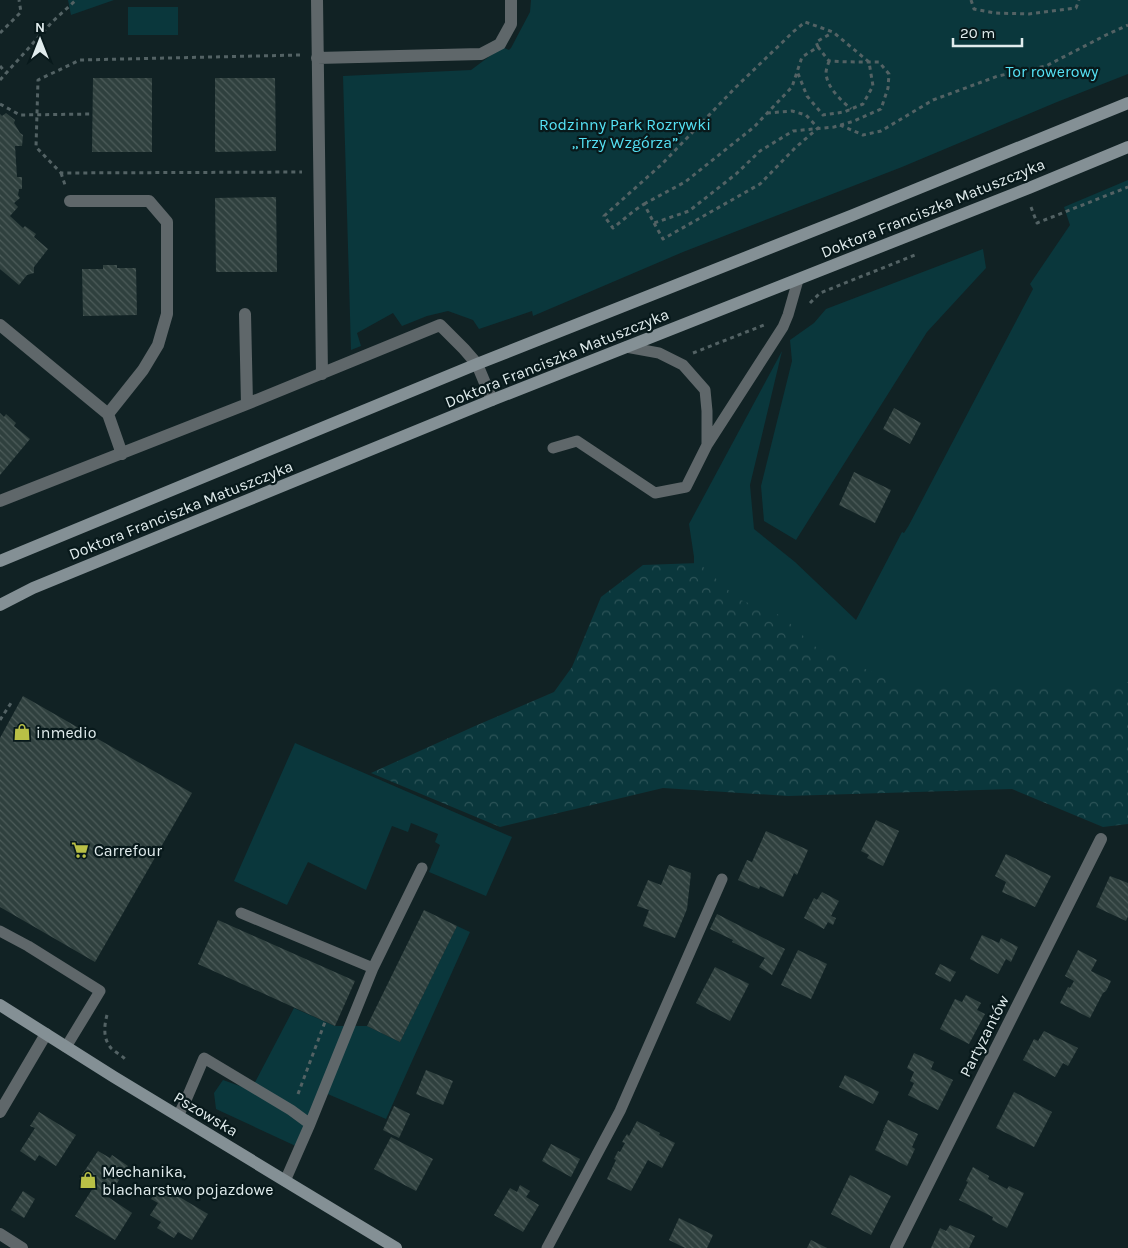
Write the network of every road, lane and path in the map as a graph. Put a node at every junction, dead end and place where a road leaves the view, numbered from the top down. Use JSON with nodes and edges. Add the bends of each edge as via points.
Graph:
{"nodes":[{"id":1,"x":19,"y":0,"type":"edge"},
{"id":2,"x":76,"y":0,"type":"edge"},
{"id":3,"x":317,"y":0,"type":"edge"},
{"id":4,"x":511,"y":0,"type":"edge"},
{"id":5,"x":971,"y":0,"type":"edge"},
{"id":6,"x":1079,"y":0,"type":"edge"},
{"id":7,"x":1128,"y":25,"type":"edge"},
{"id":8,"x":832,"y":32,"type":"junction"},
{"id":9,"x":0,"y":34,"type":"edge"},
{"id":10,"x":818,"y":47,"type":"junction"},
{"id":11,"x":312,"y":56,"type":"junction"},
{"id":12,"x":829,"y":61,"type":"junction"},
{"id":13,"x":868,"y":62,"type":"junction"},
{"id":14,"x":0,"y":66,"type":"edge"},
{"id":15,"x":797,"y":71,"type":"junction"},
{"id":16,"x":6,"y":73,"type":"junction"},
{"id":17,"x":0,"y":80,"type":"edge"},
{"id":18,"x":1128,"y":103,"type":"edge"},
{"id":19,"x":0,"y":104,"type":"edge"},
{"id":20,"x":851,"y":109,"type":"junction"},
{"id":21,"x":767,"y":113,"type":"junction"},
{"id":22,"x":92,"y":114,"type":"dead end"},
{"id":23,"x":37,"y":115,"type":"junction"},
{"id":24,"x":840,"y":125,"type":"junction"},
{"id":25,"x":818,"y":128,"type":"junction"},
{"id":26,"x":1128,"y":148,"type":"edge"},
{"id":27,"x":309,"y":172,"type":"dead end"},
{"id":28,"x":1128,"y":187,"type":"edge"},
{"id":29,"x":70,"y":201,"type":"dead end"},
{"id":30,"x":644,"y":204,"type":"junction"},
{"id":31,"x":1036,"y":205,"type":"dead end"},
{"id":32,"x":654,"y":223,"type":"junction"},
{"id":33,"x":921,"y":252,"type":"dead end"},
{"id":34,"x":798,"y":280,"type":"junction"},
{"id":35,"x":245,"y":314,"type":"dead end"},
{"id":36,"x":788,"y":315,"type":"junction"},
{"id":37,"x":0,"y":325,"type":"edge"},
{"id":38,"x":626,"y":347,"type":"junction"},
{"id":39,"x":689,"y":355,"type":"dead end"},
{"id":40,"x":477,"y":364,"type":"junction"},
{"id":41,"x":322,"y":374,"type":"junction"},
{"id":42,"x":492,"y":400,"type":"junction"},
{"id":43,"x":247,"y":404,"type":"junction"},
{"id":44,"x":108,"y":414,"type":"junction"},
{"id":45,"x":706,"y":445,"type":"junction"},
{"id":46,"x":553,"y":448,"type":"dead end"},
{"id":47,"x":122,"y":454,"type":"junction"},
{"id":48,"x":0,"y":502,"type":"edge"},
{"id":49,"x":0,"y":561,"type":"edge"},
{"id":50,"x":0,"y":605,"type":"edge"},
{"id":51,"x":11,"y":703,"type":"dead end"},
{"id":52,"x":0,"y":720,"type":"edge"},
{"id":53,"x":1101,"y":839,"type":"dead end"},
{"id":54,"x":422,"y":868,"type":"dead end"},
{"id":55,"x":722,"y":879,"type":"dead end"},
{"id":56,"x":241,"y":913,"type":"dead end"},
{"id":57,"x":0,"y":931,"type":"edge"},
{"id":58,"x":373,"y":968,"type":"junction"},
{"id":59,"x":92,"y":1004,"type":"junction"},
{"id":60,"x":0,"y":1005,"type":"edge"},
{"id":61,"x":325,"y":1022,"type":"dead end"},
{"id":62,"x":46,"y":1034,"type":"junction"},
{"id":63,"x":66,"y":1047,"type":"junction"},
{"id":64,"x":125,"y":1058,"type":"dead end"},
{"id":65,"x":291,"y":1110,"type":"junction"},
{"id":66,"x":0,"y":1112,"type":"edge"},
{"id":67,"x":178,"y":1116,"type":"junction"},
{"id":68,"x":310,"y":1124,"type":"junction"},
{"id":69,"x":285,"y":1181,"type":"junction"},
{"id":70,"x":0,"y":1234,"type":"edge"},
{"id":71,"x":22,"y":1248,"type":"edge"},
{"id":72,"x":396,"y":1248,"type":"edge"},
{"id":73,"x":547,"y":1248,"type":"edge"},
{"id":74,"x":896,"y":1248,"type":"edge"}],
"edges":[{"from":1,"to":9,"type":"path","via":[[21,12]]},
{"from":2,"to":16,"type":"path"},
{"from":3,"to":11,"type":"street"},
{"from":4,"to":11,"type":"street","via":[[511,24],[500,44],[481,54]]},
{"from":5,"to":6,"type":"path","via":[[974,9],[1029,14],[1076,8]]},
{"from":7,"to":24,"type":"path","via":[[1046,66],[998,76],[933,100],[881,131],[863,135]]},
{"from":8,"to":10,"type":"path","via":[[816,42]]},
{"from":8,"to":13,"type":"path"},
{"from":8,"to":30,"type":"path","via":[[805,22],[662,164],[604,216],[613,228]]},
{"from":10,"to":12,"type":"path"},
{"from":10,"to":15,"type":"path","via":[[802,56]]},
{"from":11,"to":23,"type":"path","via":[[80,60],[38,80]]},
{"from":11,"to":41,"type":"street"},
{"from":12,"to":13,"type":"path"},
{"from":12,"to":20,"type":"path","via":[[826,72],[830,86]]},
{"from":13,"to":20,"type":"path","via":[[873,86],[863,104]]},
{"from":13,"to":24,"type":"path","via":[[879,62],[889,74],[881,108]]},
{"from":14,"to":16,"type":"path"},
{"from":15,"to":20,"type":"path","via":[[807,96],[823,115]]},
{"from":15,"to":21,"type":"path","via":[[792,87]]},
{"from":16,"to":17,"type":"path"},
{"from":18,"to":40,"type":"main road","name":"Doktora Franciszka Matuszczyka"},
{"from":19,"to":23,"type":"path","via":[[20,115]]},
{"from":21,"to":25,"type":"path","via":[[792,111],[806,115]]},
{"from":21,"to":30,"type":"path","via":[[685,182]]},
{"from":22,"to":23,"type":"path"},
{"from":23,"to":27,"type":"path","via":[[36,147],[61,173]]},
{"from":24,"to":25,"type":"path"},
{"from":25,"to":32,"type":"path","via":[[793,131],[760,151],[689,211]]},
{"from":25,"to":32,"type":"path","via":[[760,184],[726,204],[663,239]]},
{"from":26,"to":34,"type":"main road","name":"Doktora Franciszka Matuszczyka"},
{"from":28,"to":31,"type":"path","via":[[1037,223],[1031,207]]},
{"from":29,"to":44,"type":"street","via":[[149,201],[167,222],[167,314],[158,345],[143,370]]},
{"from":30,"to":32,"type":"path"},
{"from":33,"to":36,"type":"path","via":[[820,293],[806,308]]},
{"from":34,"to":36,"type":"lane"},
{"from":34,"to":38,"type":"main road","name":"Doktora Franciszka Matuszczyka"},
{"from":35,"to":43,"type":"street"},
{"from":36,"to":39,"type":"path"},
{"from":36,"to":45,"type":"lane"},
{"from":37,"to":44,"type":"street"},
{"from":38,"to":42,"type":"main road","name":"Doktora Franciszka Matuszczyka"},
{"from":38,"to":45,"type":"lane","via":[[659,353],[683,365],[704,390]]},
{"from":40,"to":41,"type":"street","via":[[440,326]]},
{"from":40,"to":42,"type":"street"},
{"from":40,"to":49,"type":"main road","name":"Doktora Franciszka Matuszczyka"},
{"from":41,"to":43,"type":"street"},
{"from":42,"to":50,"type":"main road","name":"Doktora Franciszka Matuszczyka"},
{"from":43,"to":47,"type":"street"},
{"from":44,"to":47,"type":"street"},
{"from":45,"to":46,"type":"lane","via":[[686,486],[656,493],[577,441]]},
{"from":47,"to":48,"type":"street"},
{"from":51,"to":52,"type":"path"},
{"from":53,"to":74,"type":"street","name":"Partyzantów"},
{"from":54,"to":58,"type":"lane"},
{"from":55,"to":73,"type":"lane","via":[[620,1111]]},
{"from":56,"to":58,"type":"lane"},
{"from":57,"to":59,"type":"lane","via":[[100,991]]},
{"from":58,"to":68,"type":"lane"},
{"from":59,"to":63,"type":"lane"},
{"from":59,"to":64,"type":"path","via":[[108,1012],[104,1035],[111,1048]]},
{"from":60,"to":62,"type":"main road","name":"Pszowska"},
{"from":61,"to":65,"type":"path"},
{"from":62,"to":63,"type":"main road","name":"Pszowska"},
{"from":62,"to":66,"type":"street"},
{"from":63,"to":67,"type":"main road","name":"Pszowska"},
{"from":65,"to":67,"type":"lane","via":[[204,1058]]},
{"from":65,"to":68,"type":"lane"},
{"from":67,"to":69,"type":"main road","name":"Pszowska"},
{"from":68,"to":69,"type":"lane"},
{"from":69,"to":72,"type":"main road","name":"Pszowska"},
{"from":70,"to":71,"type":"street"}]}
